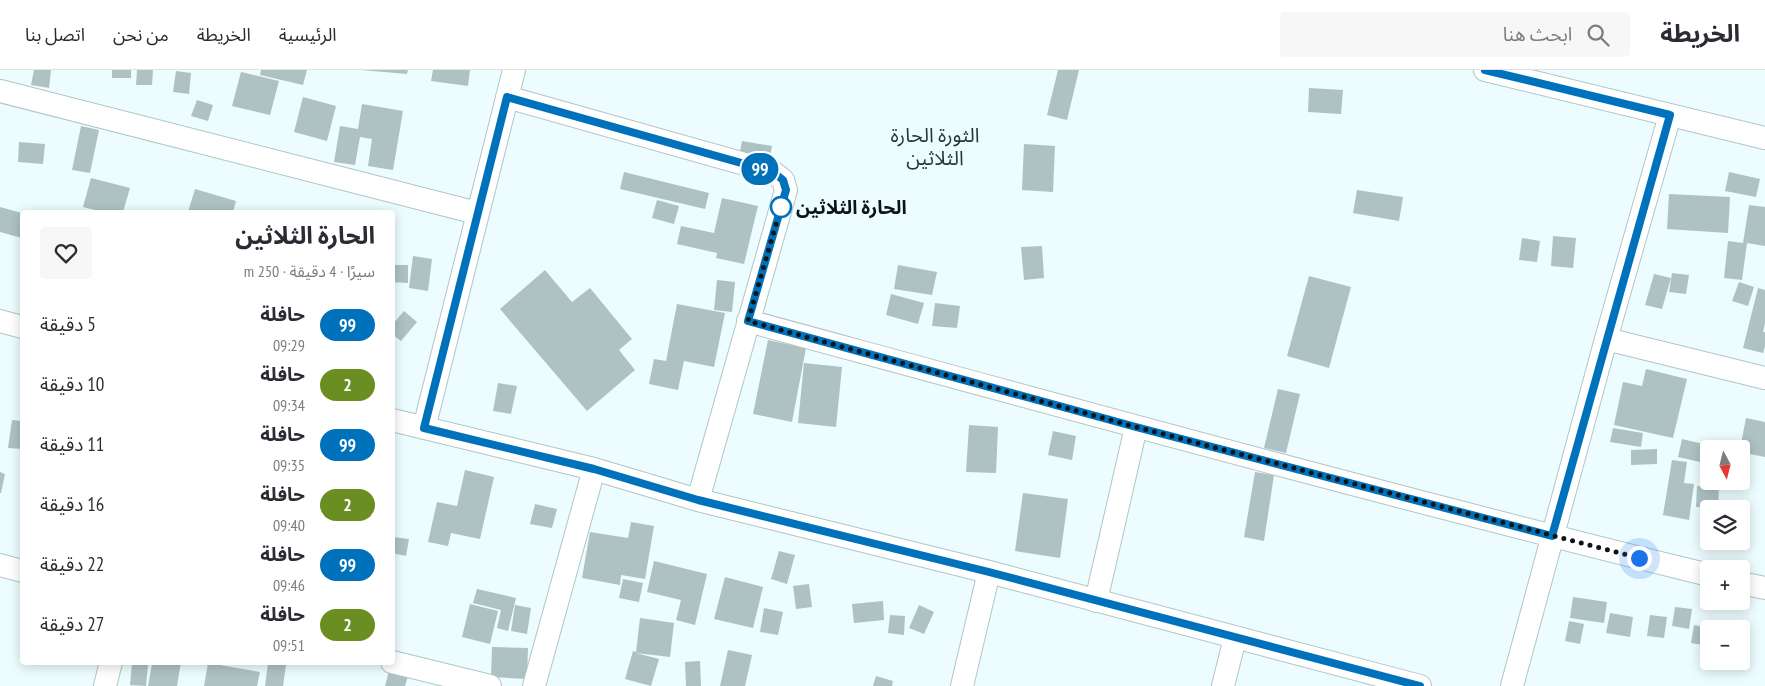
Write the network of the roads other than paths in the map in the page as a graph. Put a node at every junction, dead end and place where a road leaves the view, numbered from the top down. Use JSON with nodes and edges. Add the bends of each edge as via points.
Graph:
{"nodes":[{"id":1,"x":514,"y":70,"type":"edge"},
{"id":2,"x":1489,"y":70,"type":"edge"},
{"id":3,"x":0,"y":91,"type":"edge"},
{"id":4,"x":507,"y":97,"type":"junction"},
{"id":5,"x":1670,"y":115,"type":"junction"},
{"id":6,"x":1765,"y":138,"type":"edge"},
{"id":7,"x":477,"y":213,"type":"junction"},
{"id":8,"x":0,"y":321,"type":"edge"},
{"id":9,"x":748,"y":321,"type":"junction"},
{"id":10,"x":20,"y":326,"type":"edge"},
{"id":11,"x":1606,"y":339,"type":"junction"},
{"id":12,"x":1765,"y":378,"type":"edge"},
{"id":13,"x":395,"y":421,"type":"edge"},
{"id":14,"x":1136,"y":427,"type":"junction"},
{"id":15,"x":424,"y":428,"type":"junction"},
{"id":16,"x":594,"y":469,"type":"junction"},
{"id":17,"x":698,"y":500,"type":"junction"},
{"id":18,"x":1552,"y":536,"type":"junction"},
{"id":19,"x":0,"y":565,"type":"edge"},
{"id":20,"x":20,"y":570,"type":"edge"},
{"id":21,"x":989,"y":572,"type":"junction"},
{"id":22,"x":1700,"y":573,"type":"edge"},
{"id":23,"x":1750,"y":584,"type":"edge"},
{"id":24,"x":1765,"y":588,"type":"edge"},
{"id":25,"x":1096,"y":601,"type":"junction"},
{"id":26,"x":1235,"y":638,"type":"junction"},
{"id":27,"x":395,"y":663,"type":"edge"},
{"id":28,"x":109,"y":665,"type":"edge"},
{"id":29,"x":105,"y":686,"type":"edge"},
{"id":30,"x":490,"y":686,"type":"edge"},
{"id":31,"x":534,"y":686,"type":"edge"},
{"id":32,"x":962,"y":686,"type":"edge"},
{"id":33,"x":1223,"y":686,"type":"edge"},
{"id":34,"x":1420,"y":686,"type":"edge"},
{"id":35,"x":1512,"y":686,"type":"edge"}],
"edges":[{"from":1,"to":4,"type":"street"},
{"from":2,"to":5,"type":"street"},
{"from":3,"to":7,"type":"street"},
{"from":4,"to":7,"type":"street"},
{"from":4,"to":9,"type":"street","via":[[773,172],[783,180],[786,190]]},
{"from":5,"to":6,"type":"street"},
{"from":5,"to":11,"type":"street"},
{"from":7,"to":15,"type":"street"},
{"from":8,"to":10,"type":"street"},
{"from":9,"to":14,"type":"street"},
{"from":9,"to":17,"type":"street"},
{"from":11,"to":12,"type":"street"},
{"from":11,"to":18,"type":"street"},
{"from":13,"to":15,"type":"street"},
{"from":14,"to":18,"type":"street"},
{"from":14,"to":25,"type":"street"},
{"from":15,"to":16,"type":"street"},
{"from":16,"to":17,"type":"street"},
{"from":16,"to":31,"type":"street"},
{"from":17,"to":21,"type":"street"},
{"from":18,"to":22,"type":"street"},
{"from":18,"to":35,"type":"street"},
{"from":19,"to":20,"type":"street"},
{"from":21,"to":25,"type":"street"},
{"from":21,"to":32,"type":"street"},
{"from":23,"to":24,"type":"street"},
{"from":25,"to":26,"type":"street"},
{"from":26,"to":33,"type":"street"},
{"from":26,"to":34,"type":"street"},
{"from":27,"to":30,"type":"street"},
{"from":28,"to":29,"type":"street"}]}
